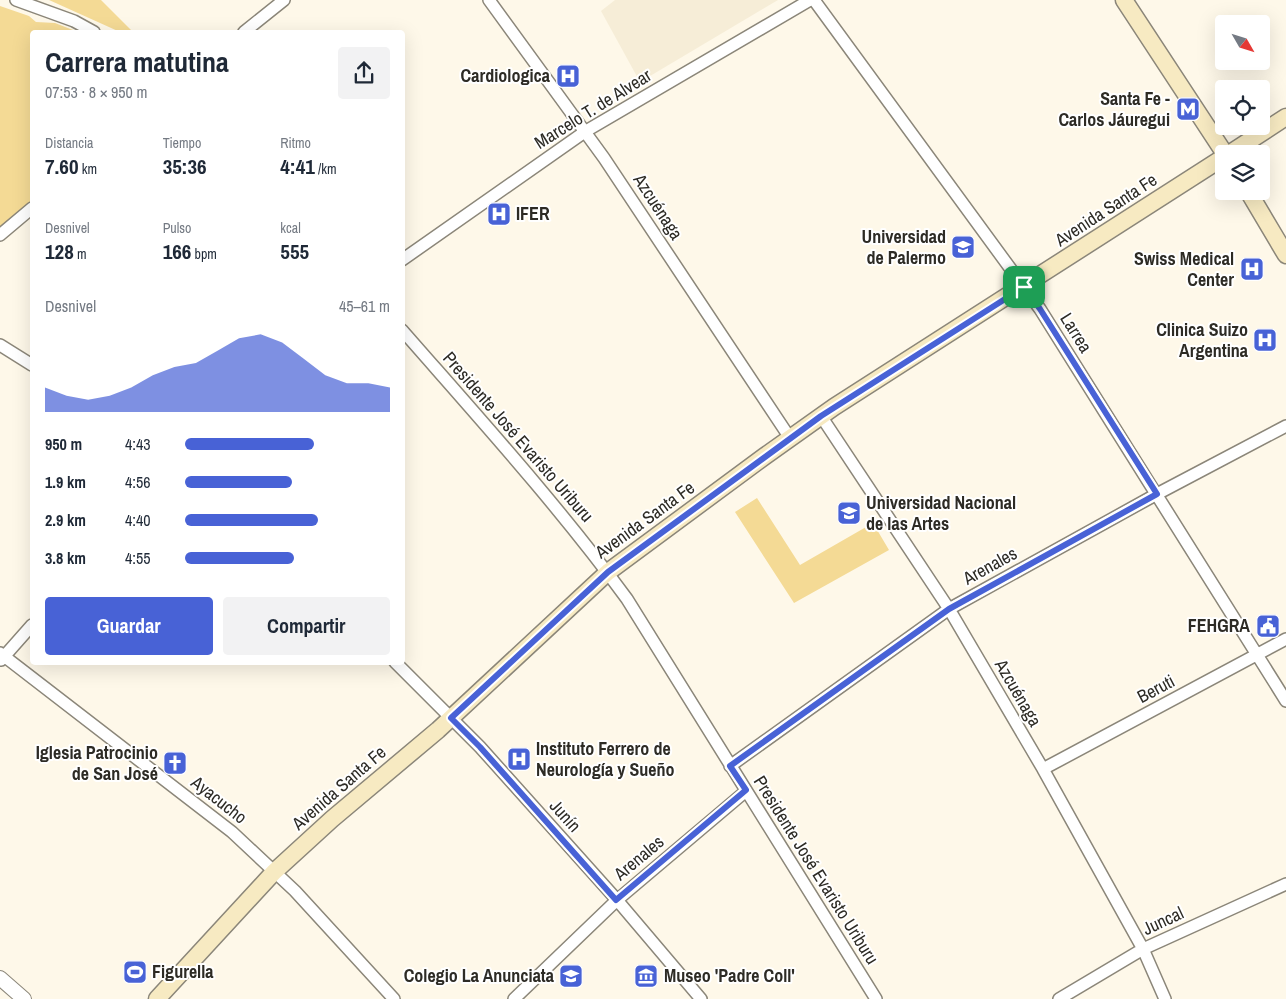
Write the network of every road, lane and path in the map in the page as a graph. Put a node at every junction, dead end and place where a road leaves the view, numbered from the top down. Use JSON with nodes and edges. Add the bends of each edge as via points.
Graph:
{"nodes":[{"id":1,"x":16,"y":0,"type":"edge"},
{"id":2,"x":284,"y":0,"type":"edge"},
{"id":3,"x":489,"y":0,"type":"edge"},
{"id":4,"x":812,"y":0,"type":"edge"},
{"id":5,"x":1124,"y":0,"type":"edge"},
{"id":6,"x":90,"y":30,"type":"edge"},
{"id":7,"x":246,"y":30,"type":"edge"},
{"id":8,"x":1286,"y":118,"type":"edge"},
{"id":9,"x":586,"y":131,"type":"junction"},
{"id":10,"x":1220,"y":145,"type":"edge"},
{"id":11,"x":1243,"y":145,"type":"edge"},
{"id":12,"x":1215,"y":163,"type":"edge"},
{"id":13,"x":1253,"y":200,"type":"edge"},
{"id":14,"x":30,"y":210,"type":"edge"},
{"id":15,"x":0,"y":235,"type":"edge"},
{"id":16,"x":1286,"y":255,"type":"edge"},
{"id":17,"x":405,"y":258,"type":"edge"},
{"id":18,"x":1024,"y":287,"type":"junction"},
{"id":19,"x":405,"y":333,"type":"edge"},
{"id":20,"x":0,"y":345,"type":"edge"},
{"id":21,"x":30,"y":364,"type":"edge"},
{"id":22,"x":821,"y":416,"type":"junction"},
{"id":23,"x":1286,"y":426,"type":"edge"},
{"id":24,"x":790,"y":438,"type":"junction"},
{"id":25,"x":1157,"y":494,"type":"junction"},
{"id":26,"x":608,"y":572,"type":"junction"},
{"id":27,"x":949,"y":609,"type":"junction"},
{"id":28,"x":30,"y":627,"type":"edge"},
{"id":29,"x":1286,"y":639,"type":"edge"},
{"id":30,"x":1258,"y":654,"type":"junction"},
{"id":31,"x":1,"y":657,"type":"edge"},
{"id":32,"x":398,"y":665,"type":"edge"},
{"id":33,"x":1286,"y":701,"type":"edge"},
{"id":34,"x":451,"y":718,"type":"junction"},
{"id":35,"x":730,"y":766,"type":"junction"},
{"id":36,"x":1043,"y":769,"type":"junction"},
{"id":37,"x":746,"y":790,"type":"junction"},
{"id":38,"x":274,"y":872,"type":"junction"},
{"id":39,"x":1286,"y":884,"type":"edge"},
{"id":40,"x":616,"y":900,"type":"junction"},
{"id":41,"x":1143,"y":949,"type":"junction"},
{"id":42,"x":0,"y":978,"type":"edge"},
{"id":43,"x":24,"y":999,"type":"edge"},
{"id":44,"x":157,"y":999,"type":"edge"},
{"id":45,"x":394,"y":999,"type":"edge"},
{"id":46,"x":514,"y":999,"type":"edge"},
{"id":47,"x":701,"y":999,"type":"edge"},
{"id":48,"x":876,"y":999,"type":"edge"},
{"id":49,"x":1059,"y":999,"type":"edge"},
{"id":50,"x":1165,"y":999,"type":"edge"}],
"edges":[{"from":1,"to":6,"type":"street"},
{"from":2,"to":7,"type":"street"},
{"from":3,"to":9,"type":"street","name":"Azcuénaga"},
{"from":4,"to":9,"type":"street","name":"Marcelo T. de Alvear"},
{"from":4,"to":18,"type":"street","name":"Larrea"},
{"from":5,"to":10,"type":"main road"},
{"from":8,"to":11,"type":"main road"},
{"from":9,"to":17,"type":"street","name":"Marcelo T. de Alvear"},
{"from":9,"to":24,"type":"street","name":"Azcuénaga"},
{"from":12,"to":18,"type":"main road","name":"Avenida Santa Fe"},
{"from":13,"to":16,"type":"main road"},
{"from":14,"to":15,"type":"street"},
{"from":18,"to":22,"type":"main road","name":"Avenida Santa Fe"},
{"from":18,"to":25,"type":"street","name":"Larrea"},
{"from":19,"to":26,"type":"street","name":"Presidente José Evaristo Uriburu","via":[[547,496]]},
{"from":20,"to":21,"type":"street"},
{"from":22,"to":24,"type":"main road","name":"Avenida Santa Fe"},
{"from":22,"to":27,"type":"street","name":"Azcuénaga"},
{"from":23,"to":25,"type":"street","name":"Arenales"},
{"from":24,"to":26,"type":"main road","name":"Avenida Santa Fe"},
{"from":25,"to":27,"type":"street","name":"Arenales"},
{"from":25,"to":30,"type":"street","name":"Larrea"},
{"from":26,"to":34,"type":"main road","name":"Avenida Santa Fe"},
{"from":26,"to":35,"type":"street","name":"Presidente José Evaristo Uriburu"},
{"from":27,"to":35,"type":"street","name":"Arenales"},
{"from":27,"to":36,"type":"street","name":"Azcuénaga"},
{"from":28,"to":31,"type":"street"},
{"from":29,"to":30,"type":"street","name":"Beruti"},
{"from":30,"to":33,"type":"street","name":"Larrea"},
{"from":30,"to":36,"type":"street","name":"Beruti"},
{"from":31,"to":38,"type":"street","name":"Ayacucho","via":[[232,832]]},
{"from":32,"to":34,"type":"street","name":"Junín"},
{"from":34,"to":38,"type":"main road","name":"Avenida Santa Fe"},
{"from":34,"to":40,"type":"street","name":"Junín"},
{"from":35,"to":37,"type":"street","name":"Presidente José Evaristo Uriburu"},
{"from":36,"to":41,"type":"street","name":"Azcuénaga"},
{"from":37,"to":40,"type":"street","name":"Arenales"},
{"from":37,"to":48,"type":"street","name":"Presidente José Evaristo Uriburu"},
{"from":38,"to":44,"type":"main road","name":"Avenida Santa Fe"},
{"from":38,"to":45,"type":"street","name":"Ayacucho"},
{"from":39,"to":41,"type":"street","name":"Juncal"},
{"from":40,"to":46,"type":"street","name":"Arenales"},
{"from":40,"to":47,"type":"street","name":"Junín"},
{"from":41,"to":49,"type":"street","name":"Juncal"},
{"from":41,"to":50,"type":"street","name":"Azcuénaga"},
{"from":42,"to":43,"type":"street"}]}
